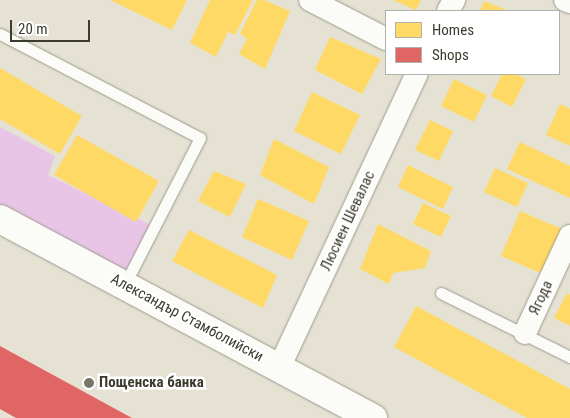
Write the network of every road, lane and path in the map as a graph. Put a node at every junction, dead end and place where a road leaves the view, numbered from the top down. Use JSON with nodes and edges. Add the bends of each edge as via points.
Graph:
{"nodes":[{"id":1,"x":310,"y":0,"type":"edge"},
{"id":2,"x":565,"y":0,"type":"edge"},
{"id":3,"x":570,"y":2,"type":"edge"},
{"id":4,"x":0,"y":34,"type":"edge"},
{"id":5,"x":385,"y":38,"type":"edge"},
{"id":6,"x":417,"y":75,"type":"edge"},
{"id":7,"x":0,"y":220,"type":"edge"},
{"id":8,"x":570,"y":236,"type":"edge"},
{"id":9,"x":125,"y":284,"type":"junction"},
{"id":10,"x":441,"y":293,"type":"dead end"},
{"id":11,"x":525,"y":333,"type":"junction"},
{"id":12,"x":570,"y":357,"type":"edge"},
{"id":13,"x":279,"y":368,"type":"junction"},
{"id":14,"x":373,"y":418,"type":"edge"}],
"edges":[{"from":1,"to":5,"type":"street"},
{"from":2,"to":3,"type":"street"},
{"from":4,"to":9,"type":"lane","via":[[200,138]]},
{"from":6,"to":13,"type":"street","name":"Люсиен Шевалас"},
{"from":7,"to":9,"type":"street","name":"Александър Стамболийски"},
{"from":8,"to":11,"type":"street","name":"Ягода"},
{"from":9,"to":13,"type":"street","name":"Александър Стамболийски"},
{"from":10,"to":11,"type":"lane"},
{"from":11,"to":12,"type":"lane"},
{"from":13,"to":14,"type":"street","name":"Александър Стамболийски"}]}
